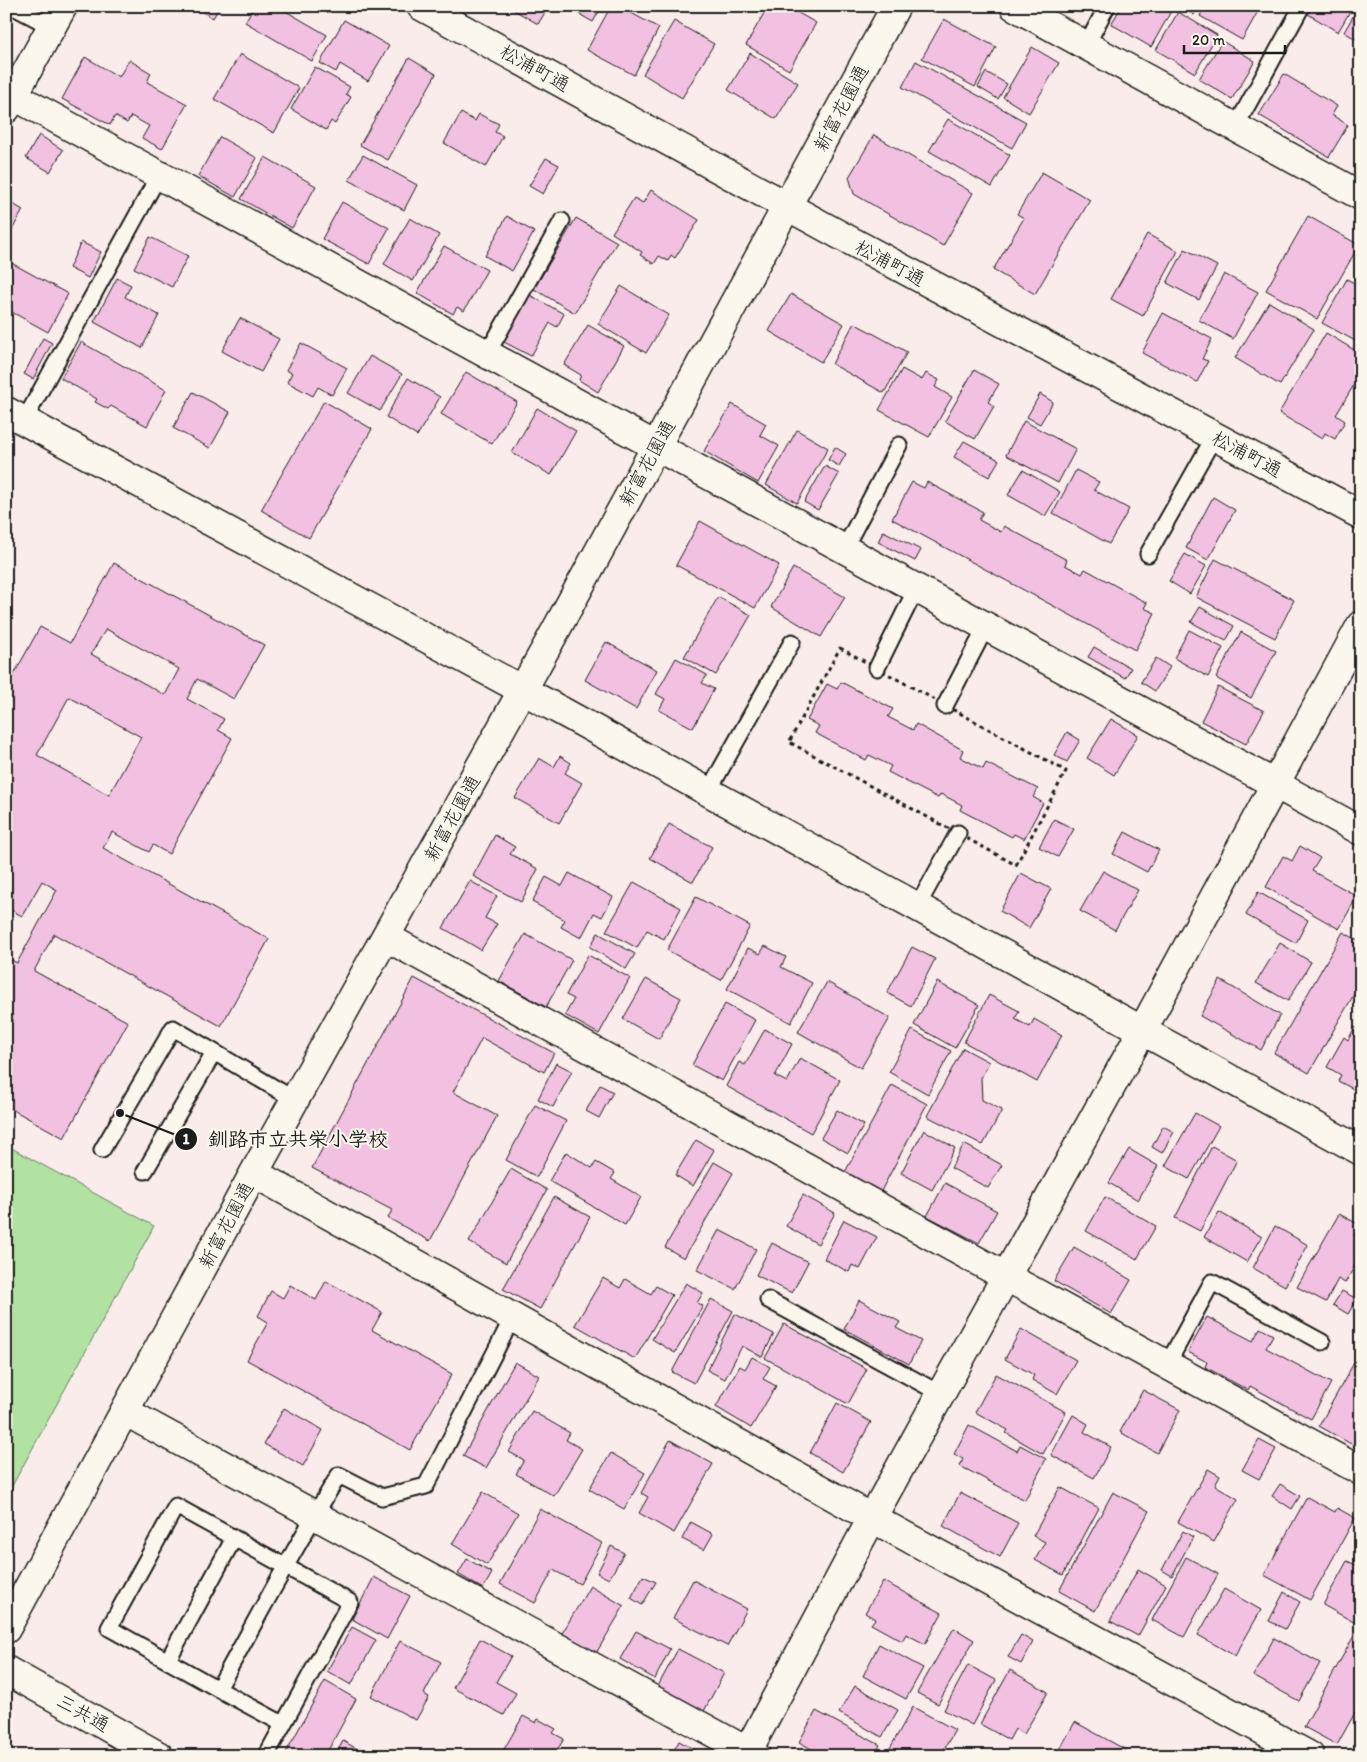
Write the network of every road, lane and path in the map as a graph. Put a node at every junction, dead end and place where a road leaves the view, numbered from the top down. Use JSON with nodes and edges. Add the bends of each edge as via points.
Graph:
{"nodes":[{"id":1,"x":12,"y":6,"type":"edge"},
{"id":2,"x":421,"y":6,"type":"edge"},
{"id":3,"x":896,"y":6,"type":"edge"},
{"id":4,"x":1014,"y":6,"type":"edge"},
{"id":5,"x":1107,"y":6,"type":"edge"},
{"id":6,"x":1302,"y":6,"type":"edge"},
{"id":7,"x":57,"y":17,"type":"edge"},
{"id":8,"x":1086,"y":46,"type":"junction"},
{"id":9,"x":10,"y":102,"type":"edge"},
{"id":10,"x":1235,"y":128,"type":"junction"},
{"id":11,"x":159,"y":175,"type":"junction"},
{"id":12,"x":1361,"y":196,"type":"edge"},
{"id":13,"x":787,"y":207,"type":"junction"},
{"id":14,"x":562,"y":221,"type":"dead end"},
{"id":15,"x":487,"y":354,"type":"junction"},
{"id":16,"x":15,"y":416,"type":"edge"},
{"id":17,"x":1214,"y":437,"type":"junction"},
{"id":18,"x":899,"y":445,"type":"dead end"},
{"id":19,"x":655,"y":447,"type":"junction"},
{"id":20,"x":1361,"y":515,"type":"edge"},
{"id":21,"x":844,"y":549,"type":"junction"},
{"id":22,"x":1148,"y":554,"type":"dead end"},
{"id":23,"x":916,"y":589,"type":"junction"},
{"id":24,"x":1361,"y":625,"type":"edge"},
{"id":25,"x":986,"y":627,"type":"junction"},
{"id":26,"x":792,"y":642,"type":"dead end"},
{"id":27,"x":877,"y":668,"type":"junction"},
{"id":28,"x":522,"y":690,"type":"junction"},
{"id":29,"x":945,"y":706,"type":"junction"},
{"id":30,"x":1276,"y":784,"type":"junction"},
{"id":31,"x":708,"y":792,"type":"junction"},
{"id":32,"x":1361,"y":831,"type":"edge"},
{"id":33,"x":958,"y":833,"type":"junction"},
{"id":34,"x":917,"y":907,"type":"junction"},
{"id":35,"x":386,"y":937,"type":"junction"},
{"id":36,"x":1142,"y":1031,"type":"junction"},
{"id":37,"x":214,"y":1052,"type":"junction"},
{"id":38,"x":295,"y":1100,"type":"junction"},
{"id":39,"x":102,"y":1150,"type":"dead end"},
{"id":40,"x":1361,"y":1151,"type":"edge"},
{"id":41,"x":145,"y":1171,"type":"dead end"},
{"id":42,"x":254,"y":1173,"type":"junction"},
{"id":43,"x":1007,"y":1276,"type":"junction"},
{"id":44,"x":768,"y":1300,"type":"dead end"},
{"id":45,"x":513,"y":1317,"type":"junction"},
{"id":46,"x":1322,"y":1342,"type":"dead end"},
{"id":47,"x":1168,"y":1365,"type":"junction"},
{"id":48,"x":941,"y":1394,"type":"junction"},
{"id":49,"x":126,"y":1412,"type":"junction"},
{"id":50,"x":1361,"y":1471,"type":"edge"},
{"id":51,"x":314,"y":1514,"type":"junction"},
{"id":52,"x":872,"y":1518,"type":"junction"},
{"id":53,"x":234,"y":1538,"type":"junction"},
{"id":54,"x":286,"y":1566,"type":"junction"},
{"id":55,"x":6,"y":1629,"type":"edge"},
{"id":56,"x":168,"y":1660,"type":"junction"},
{"id":57,"x":6,"y":1670,"type":"edge"},
{"id":58,"x":218,"y":1689,"type":"junction"},
{"id":59,"x":283,"y":1724,"type":"junction"},
{"id":60,"x":749,"y":1754,"type":"edge"},
{"id":61,"x":160,"y":1756,"type":"edge"},
{"id":62,"x":266,"y":1756,"type":"edge"},
{"id":63,"x":1310,"y":1756,"type":"edge"}],
"edges":[{"from":1,"to":7,"type":"lane"},
{"from":2,"to":13,"type":"street","name":"松浦町通"},
{"from":3,"to":13,"type":"street","name":"新富花園通"},
{"from":4,"to":8,"type":"street"},
{"from":5,"to":8,"type":"lane"},
{"from":6,"to":10,"type":"lane"},
{"from":7,"to":9,"type":"street"},
{"from":8,"to":10,"type":"street"},
{"from":9,"to":11,"type":"street"},
{"from":10,"to":12,"type":"street"},
{"from":11,"to":15,"type":"street"},
{"from":11,"to":16,"type":"lane"},
{"from":13,"to":17,"type":"street","name":"松浦町通"},
{"from":13,"to":19,"type":"street","name":"新富花園通"},
{"from":14,"to":15,"type":"lane"},
{"from":15,"to":19,"type":"street"},
{"from":16,"to":28,"type":"street"},
{"from":17,"to":20,"type":"street","name":"松浦町通"},
{"from":17,"to":22,"type":"lane"},
{"from":18,"to":21,"type":"lane"},
{"from":19,"to":21,"type":"street"},
{"from":19,"to":28,"type":"street","name":"新富花園通"},
{"from":21,"to":23,"type":"street"},
{"from":23,"to":25,"type":"street"},
{"from":23,"to":27,"type":"lane"},
{"from":24,"to":30,"type":"street"},
{"from":25,"to":29,"type":"lane"},
{"from":25,"to":30,"type":"street"},
{"from":26,"to":31,"type":"lane"},
{"from":27,"to":29,"type":"path"},
{"from":27,"to":33,"type":"path","via":[[840,648],[789,742]]},
{"from":28,"to":31,"type":"street"},
{"from":28,"to":35,"type":"street","name":"新富花園通"},
{"from":29,"to":33,"type":"path","via":[[1066,771],[1016,865]]},
{"from":30,"to":32,"type":"street"},
{"from":30,"to":36,"type":"street"},
{"from":31,"to":34,"type":"street"},
{"from":33,"to":34,"type":"lane"},
{"from":34,"to":36,"type":"street"},
{"from":35,"to":38,"type":"street","name":"新富花園通"},
{"from":35,"to":43,"type":"street"},
{"from":36,"to":40,"type":"street"},
{"from":36,"to":43,"type":"street"},
{"from":37,"to":38,"type":"lane"},
{"from":37,"to":39,"type":"lane","via":[[173,1028]]},
{"from":37,"to":41,"type":"lane"},
{"from":38,"to":42,"type":"street","name":"新富花園通"},
{"from":42,"to":45,"type":"street"},
{"from":42,"to":49,"type":"street","name":"新富花園通"},
{"from":43,"to":47,"type":"street"},
{"from":43,"to":48,"type":"street"},
{"from":44,"to":48,"type":"lane"},
{"from":45,"to":51,"type":"lane","via":[[426,1486],[382,1497],[339,1475]]},
{"from":45,"to":52,"type":"street"},
{"from":46,"to":47,"type":"lane","via":[[1212,1282]]},
{"from":47,"to":50,"type":"street"},
{"from":48,"to":52,"type":"street"},
{"from":49,"to":51,"type":"street"},
{"from":49,"to":55,"type":"street","name":"新富花園通"},
{"from":51,"to":54,"type":"lane"},
{"from":51,"to":60,"type":"street"},
{"from":52,"to":60,"type":"street"},
{"from":52,"to":63,"type":"street"},
{"from":53,"to":54,"type":"lane"},
{"from":53,"to":56,"type":"lane"},
{"from":53,"to":56,"type":"lane","via":[[176,1506],[109,1628]]},
{"from":54,"to":58,"type":"lane"},
{"from":54,"to":59,"type":"lane","via":[[350,1602]]},
{"from":56,"to":58,"type":"lane"},
{"from":57,"to":61,"type":"street","name":"三共通"},
{"from":58,"to":59,"type":"lane"},
{"from":59,"to":62,"type":"lane"}]}
